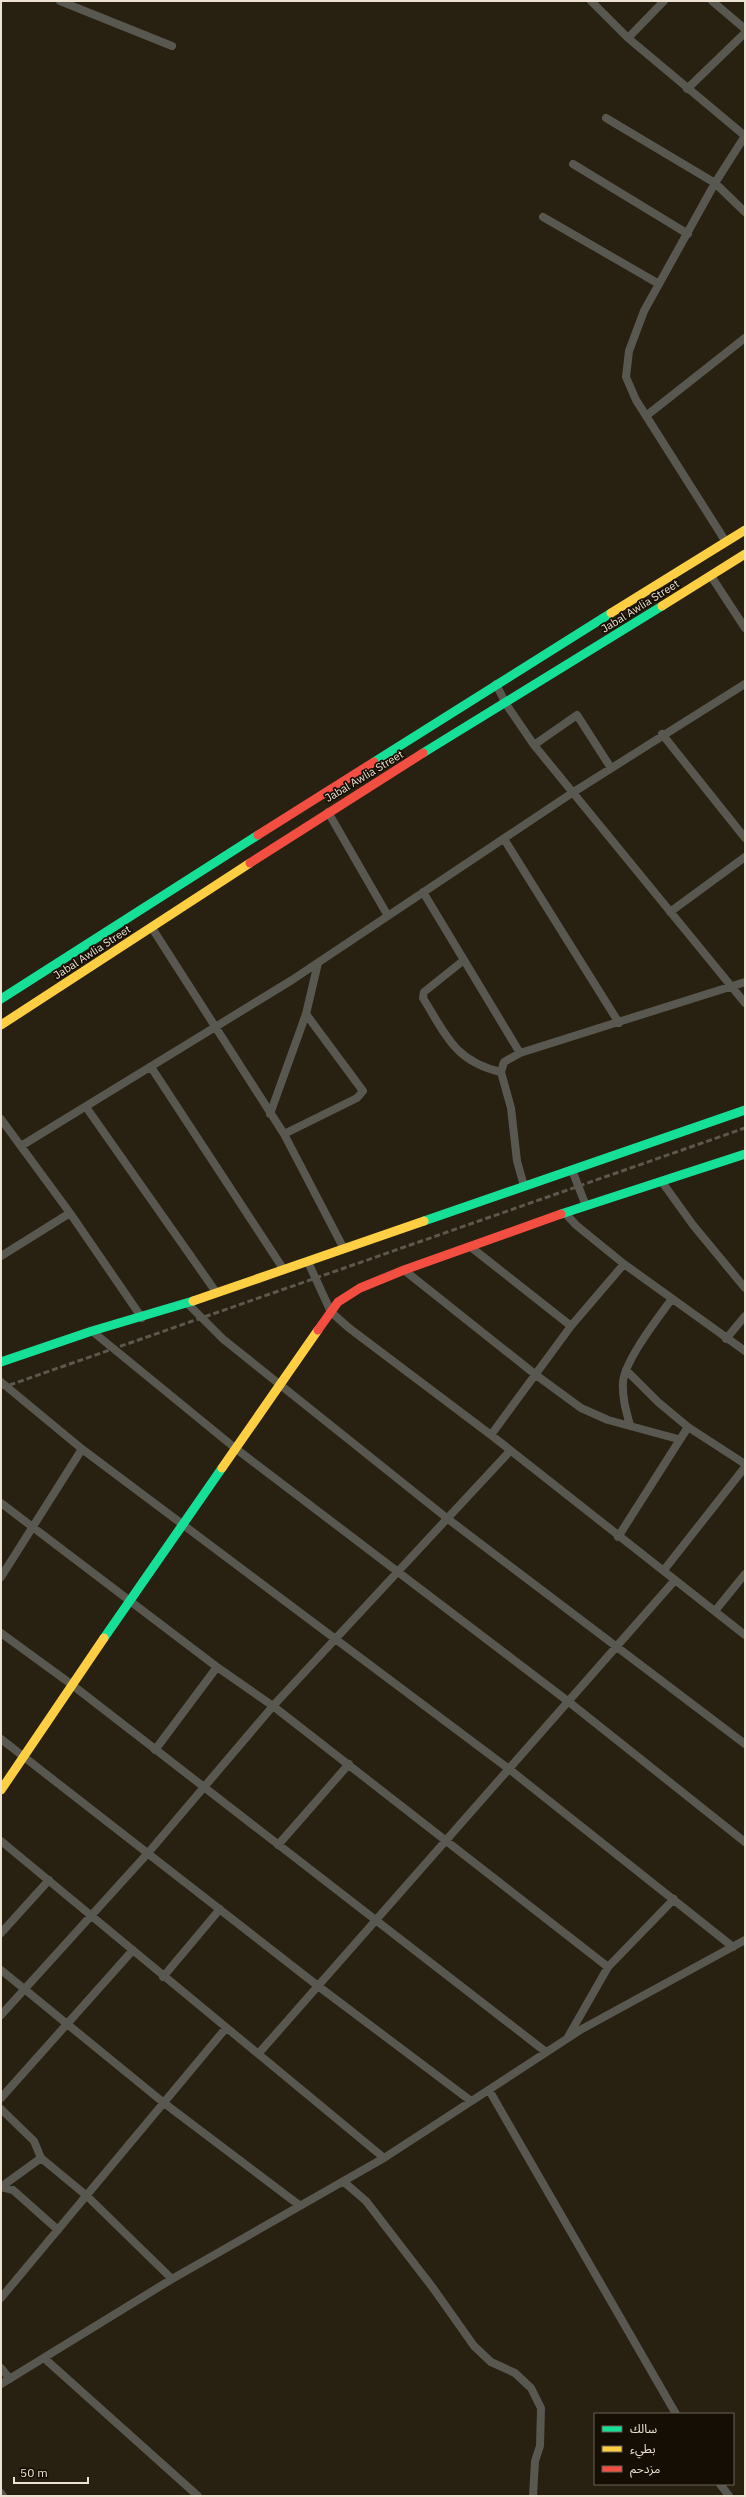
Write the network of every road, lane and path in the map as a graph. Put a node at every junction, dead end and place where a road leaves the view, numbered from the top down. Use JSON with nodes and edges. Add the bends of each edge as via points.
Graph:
{"nodes":[{"id":1,"x":60,"y":1,"type":"edge"},
{"id":2,"x":591,"y":1,"type":"edge"},
{"id":3,"x":664,"y":1,"type":"edge"},
{"id":4,"x":712,"y":1,"type":"edge"},
{"id":5,"x":745,"y":29,"type":"edge"},
{"id":6,"x":745,"y":33,"type":"edge"},
{"id":7,"x":628,"y":38,"type":"junction"},
{"id":8,"x":172,"y":46,"type":"dead end"},
{"id":9,"x":687,"y":89,"type":"junction"},
{"id":10,"x":606,"y":118,"type":"dead end"},
{"id":11,"x":745,"y":136,"type":"edge"},
{"id":12,"x":573,"y":164,"type":"dead end"},
{"id":13,"x":715,"y":183,"type":"junction"},
{"id":14,"x":745,"y":212,"type":"edge"},
{"id":15,"x":543,"y":217,"type":"dead end"},
{"id":16,"x":688,"y":234,"type":"junction"},
{"id":17,"x":659,"y":284,"type":"junction"},
{"id":18,"x":745,"y":338,"type":"edge"},
{"id":19,"x":646,"y":416,"type":"junction"},
{"id":20,"x":745,"y":530,"type":"edge"},
{"id":21,"x":726,"y":542,"type":"junction"},
{"id":22,"x":745,"y":554,"type":"edge"},
{"id":23,"x":711,"y":576,"type":"junction"},
{"id":24,"x":745,"y":628,"type":"edge"},
{"id":25,"x":496,"y":684,"type":"junction"},
{"id":26,"x":743,"y":687,"type":"edge"},
{"id":27,"x":506,"y":704,"type":"junction"},
{"id":28,"x":662,"y":734,"type":"junction"},
{"id":29,"x":534,"y":745,"type":"junction"},
{"id":30,"x":611,"y":768,"type":"junction"},
{"id":31,"x":572,"y":793,"type":"junction"},
{"id":32,"x":328,"y":812,"type":"junction"},
{"id":33,"x":745,"y":838,"type":"edge"},
{"id":34,"x":504,"y":839,"type":"junction"},
{"id":35,"x":745,"y":857,"type":"edge"},
{"id":36,"x":424,"y":892,"type":"junction"},
{"id":37,"x":670,"y":912,"type":"junction"},
{"id":38,"x":388,"y":916,"type":"junction"},
{"id":39,"x":152,"y":928,"type":"junction"},
{"id":40,"x":464,"y":960,"type":"junction"},
{"id":41,"x":318,"y":963,"type":"junction"},
{"id":42,"x":745,"y":982,"type":"edge"},
{"id":43,"x":732,"y":987,"type":"junction"},
{"id":44,"x":1,"y":999,"type":"edge"},
{"id":45,"x":745,"y":1002,"type":"edge"},
{"id":46,"x":306,"y":1014,"type":"junction"},
{"id":47,"x":619,"y":1023,"type":"junction"},
{"id":48,"x":1,"y":1025,"type":"edge"},
{"id":49,"x":215,"y":1026,"type":"junction"},
{"id":50,"x":520,"y":1053,"type":"junction"},
{"id":51,"x":151,"y":1067,"type":"junction"},
{"id":52,"x":501,"y":1072,"type":"junction"},
{"id":53,"x":86,"y":1107,"type":"junction"},
{"id":54,"x":745,"y":1110,"type":"edge"},
{"id":55,"x":270,"y":1114,"type":"junction"},
{"id":56,"x":1,"y":1119,"type":"edge"},
{"id":57,"x":284,"y":1134,"type":"junction"},
{"id":58,"x":21,"y":1146,"type":"junction"},
{"id":59,"x":743,"y":1156,"type":"edge"},
{"id":60,"x":572,"y":1170,"type":"junction"},
{"id":61,"x":662,"y":1182,"type":"junction"},
{"id":62,"x":524,"y":1186,"type":"junction"},
{"id":63,"x":586,"y":1206,"type":"junction"},
{"id":64,"x":70,"y":1213,"type":"junction"},
{"id":65,"x":565,"y":1213,"type":"junction"},
{"id":66,"x":472,"y":1248,"type":"junction"},
{"id":67,"x":344,"y":1250,"type":"junction"},
{"id":68,"x":1,"y":1256,"type":"edge"},
{"id":69,"x":308,"y":1262,"type":"junction"},
{"id":70,"x":624,"y":1264,"type":"junction"},
{"id":71,"x":284,"y":1270,"type":"junction"},
{"id":72,"x":404,"y":1270,"type":"junction"},
{"id":73,"x":745,"y":1288,"type":"edge"},
{"id":74,"x":216,"y":1292,"type":"junction"},
{"id":75,"x":671,"y":1300,"type":"junction"},
{"id":76,"x":187,"y":1304,"type":"junction"},
{"id":77,"x":331,"y":1312,"type":"junction"},
{"id":78,"x":745,"y":1316,"type":"edge"},
{"id":79,"x":142,"y":1318,"type":"junction"},
{"id":80,"x":572,"y":1326,"type":"junction"},
{"id":81,"x":92,"y":1331,"type":"junction"},
{"id":82,"x":726,"y":1338,"type":"junction"},
{"id":83,"x":745,"y":1351,"type":"edge"},
{"id":84,"x":1,"y":1362,"type":"edge"},
{"id":85,"x":626,"y":1370,"type":"junction"},
{"id":86,"x":536,"y":1375,"type":"junction"},
{"id":87,"x":1,"y":1382,"type":"edge"},
{"id":88,"x":280,"y":1386,"type":"junction"},
{"id":89,"x":630,"y":1425,"type":"junction"},
{"id":90,"x":688,"y":1427,"type":"junction"},
{"id":91,"x":491,"y":1435,"type":"junction"},
{"id":92,"x":678,"y":1439,"type":"junction"},
{"id":93,"x":235,"y":1448,"type":"junction"},
{"id":94,"x":82,"y":1449,"type":"junction"},
{"id":95,"x":510,"y":1451,"type":"junction"},
{"id":96,"x":745,"y":1464,"type":"edge"},
{"id":97,"x":745,"y":1467,"type":"edge"},
{"id":98,"x":1,"y":1503,"type":"edge"},
{"id":99,"x":448,"y":1519,"type":"junction"},
{"id":100,"x":184,"y":1525,"type":"junction"},
{"id":101,"x":33,"y":1527,"type":"junction"},
{"id":102,"x":618,"y":1537,"type":"junction"},
{"id":103,"x":664,"y":1570,"type":"junction"},
{"id":104,"x":399,"y":1572,"type":"junction"},
{"id":105,"x":745,"y":1574,"type":"edge"},
{"id":106,"x":1,"y":1577,"type":"edge"},
{"id":107,"x":675,"y":1580,"type":"junction"},
{"id":108,"x":129,"y":1600,"type":"junction"},
{"id":109,"x":715,"y":1611,"type":"junction"},
{"id":110,"x":1,"y":1633,"type":"edge"},
{"id":111,"x":745,"y":1635,"type":"edge"},
{"id":112,"x":334,"y":1639,"type":"junction"},
{"id":113,"x":616,"y":1646,"type":"junction"},
{"id":114,"x":217,"y":1667,"type":"junction"},
{"id":115,"x":71,"y":1684,"type":"junction"},
{"id":116,"x":570,"y":1702,"type":"junction"},
{"id":117,"x":273,"y":1706,"type":"junction"},
{"id":118,"x":1,"y":1739,"type":"edge"},
{"id":119,"x":745,"y":1744,"type":"edge"},
{"id":120,"x":155,"y":1750,"type":"junction"},
{"id":121,"x":23,"y":1756,"type":"junction"},
{"id":122,"x":349,"y":1764,"type":"junction"},
{"id":123,"x":509,"y":1769,"type":"junction"},
{"id":124,"x":203,"y":1788,"type":"junction"},
{"id":125,"x":1,"y":1790,"type":"edge"},
{"id":126,"x":445,"y":1840,"type":"junction"},
{"id":127,"x":1,"y":1841,"type":"edge"},
{"id":128,"x":745,"y":1842,"type":"edge"},
{"id":129,"x":278,"y":1845,"type":"junction"},
{"id":130,"x":148,"y":1852,"type":"junction"},
{"id":131,"x":49,"y":1880,"type":"junction"},
{"id":132,"x":674,"y":1899,"type":"junction"},
{"id":133,"x":220,"y":1909,"type":"junction"},
{"id":134,"x":92,"y":1915,"type":"junction"},
{"id":135,"x":376,"y":1921,"type":"junction"},
{"id":136,"x":1,"y":1933,"type":"edge"},
{"id":137,"x":745,"y":1940,"type":"edge"},
{"id":138,"x":734,"y":1947,"type":"junction"},
{"id":139,"x":133,"y":1950,"type":"junction"},
{"id":140,"x":608,"y":1967,"type":"junction"},
{"id":141,"x":1,"y":1970,"type":"edge"},
{"id":142,"x":164,"y":1977,"type":"junction"},
{"id":143,"x":318,"y":1986,"type":"junction"},
{"id":144,"x":24,"y":1988,"type":"junction"},
{"id":145,"x":1,"y":2015,"type":"edge"},
{"id":146,"x":66,"y":2023,"type":"junction"},
{"id":147,"x":226,"y":2028,"type":"junction"},
{"id":148,"x":567,"y":2038,"type":"junction"},
{"id":149,"x":546,"y":2052,"type":"junction"},
{"id":150,"x":259,"y":2053,"type":"junction"},
{"id":151,"x":489,"y":2090,"type":"junction"},
{"id":152,"x":1,"y":2098,"type":"edge"},
{"id":153,"x":471,"y":2101,"type":"junction"},
{"id":154,"x":164,"y":2103,"type":"junction"},
{"id":155,"x":1,"y":2109,"type":"edge"},
{"id":156,"x":40,"y":2158,"type":"junction"},
{"id":157,"x":384,"y":2158,"type":"junction"},
{"id":158,"x":344,"y":2182,"type":"junction"},
{"id":159,"x":1,"y":2187,"type":"edge"},
{"id":160,"x":87,"y":2196,"type":"junction"},
{"id":161,"x":299,"y":2205,"type":"junction"},
{"id":162,"x":58,"y":2230,"type":"junction"},
{"id":163,"x":172,"y":2279,"type":"junction"},
{"id":164,"x":1,"y":2298,"type":"edge"},
{"id":165,"x":44,"y":2358,"type":"junction"},
{"id":166,"x":1,"y":2368,"type":"edge"},
{"id":167,"x":10,"y":2379,"type":"junction"},
{"id":168,"x":1,"y":2384,"type":"edge"},
{"id":169,"x":675,"y":2413,"type":"edge"},
{"id":170,"x":721,"y":2485,"type":"edge"},
{"id":171,"x":1,"y":2493,"type":"edge"},
{"id":172,"x":3,"y":2496,"type":"edge"},
{"id":173,"x":198,"y":2496,"type":"edge"},
{"id":174,"x":533,"y":2496,"type":"edge"},
{"id":175,"x":729,"y":2496,"type":"edge"}],
"edges":[{"from":1,"to":8,"type":"street"},
{"from":2,"to":7,"type":"street"},
{"from":3,"to":7,"type":"street"},
{"from":4,"to":5,"type":"street"},
{"from":6,"to":9,"type":"street"},
{"from":7,"to":9,"type":"street"},
{"from":9,"to":11,"type":"street"},
{"from":10,"to":13,"type":"street"},
{"from":11,"to":13,"type":"street"},
{"from":12,"to":16,"type":"street"},
{"from":13,"to":14,"type":"street"},
{"from":13,"to":16,"type":"street"},
{"from":15,"to":17,"type":"street"},
{"from":16,"to":17,"type":"street"},
{"from":17,"to":19,"type":"street","via":[[644,311],[629,351],[626,377]]},
{"from":18,"to":19,"type":"street"},
{"from":19,"to":21,"type":"street"},
{"from":20,"to":21,"type":"street","name":"Jabal Awlia Street"},
{"from":21,"to":25,"type":"street","name":"Jabal Awlia Street"},
{"from":22,"to":23,"type":"street","name":"Jabal Awlia Street"},
{"from":23,"to":24,"type":"street"},
{"from":23,"to":27,"type":"street","name":"Jabal Awlia Street"},
{"from":25,"to":27,"type":"street"},
{"from":25,"to":44,"type":"street","name":"Jabal Awlia Street"},
{"from":26,"to":28,"type":"street"},
{"from":27,"to":29,"type":"street"},
{"from":27,"to":32,"type":"street","name":"Jabal Awlia Street"},
{"from":28,"to":30,"type":"street"},
{"from":28,"to":33,"type":"street"},
{"from":29,"to":30,"type":"street","via":[[577,716]]},
{"from":29,"to":31,"type":"street"},
{"from":30,"to":31,"type":"street"},
{"from":31,"to":34,"type":"street"},
{"from":31,"to":37,"type":"street"},
{"from":32,"to":38,"type":"street"},
{"from":32,"to":39,"type":"street","name":"Jabal Awlia Street"},
{"from":34,"to":36,"type":"street"},
{"from":34,"to":47,"type":"street"},
{"from":35,"to":37,"type":"street"},
{"from":36,"to":38,"type":"street"},
{"from":36,"to":40,"type":"street"},
{"from":37,"to":43,"type":"street"},
{"from":38,"to":41,"type":"street"},
{"from":39,"to":48,"type":"street","name":"Jabal Awlia Street"},
{"from":39,"to":49,"type":"street"},
{"from":40,"to":50,"type":"street"},
{"from":40,"to":52,"type":"street","via":[[429,986],[423,998],[461,1054],[479,1066]]},
{"from":41,"to":46,"type":"street"},
{"from":41,"to":49,"type":"street"},
{"from":42,"to":43,"type":"street"},
{"from":43,"to":45,"type":"street"},
{"from":43,"to":47,"type":"street"},
{"from":46,"to":55,"type":"street"},
{"from":46,"to":57,"type":"street","via":[[363,1091],[357,1098]]},
{"from":47,"to":50,"type":"street"},
{"from":49,"to":51,"type":"street"},
{"from":49,"to":55,"type":"street"},
{"from":50,"to":52,"type":"street","via":[[504,1062]]},
{"from":51,"to":53,"type":"street"},
{"from":51,"to":71,"type":"street"},
{"from":52,"to":62,"type":"street","via":[[511,1108],[517,1161]]},
{"from":53,"to":58,"type":"street"},
{"from":53,"to":74,"type":"street"},
{"from":54,"to":60,"type":"street"},
{"from":55,"to":57,"type":"street"},
{"from":56,"to":58,"type":"street"},
{"from":57,"to":67,"type":"street"},
{"from":58,"to":64,"type":"street"},
{"from":59,"to":61,"type":"street"},
{"from":60,"to":62,"type":"street"},
{"from":60,"to":63,"type":"street"},
{"from":61,"to":63,"type":"street"},
{"from":61,"to":73,"type":"street","via":[[693,1225]]},
{"from":62,"to":67,"type":"street"},
{"from":63,"to":65,"type":"street"},
{"from":64,"to":68,"type":"street"},
{"from":64,"to":79,"type":"street"},
{"from":65,"to":66,"type":"street"},
{"from":65,"to":70,"type":"street"},
{"from":66,"to":72,"type":"street"},
{"from":66,"to":80,"type":"street"},
{"from":67,"to":69,"type":"street"},
{"from":69,"to":71,"type":"street"},
{"from":69,"to":77,"type":"street"},
{"from":70,"to":75,"type":"street"},
{"from":70,"to":80,"type":"street"},
{"from":71,"to":74,"type":"street"},
{"from":72,"to":77,"type":"street","via":[[347,1294]]},
{"from":72,"to":86,"type":"street"},
{"from":74,"to":76,"type":"street"},
{"from":75,"to":82,"type":"street"},
{"from":75,"to":85,"type":"street"},
{"from":76,"to":79,"type":"street"},
{"from":76,"to":88,"type":"street","via":[[223,1339]]},
{"from":77,"to":88,"type":"street"},
{"from":77,"to":91,"type":"street"},
{"from":78,"to":82,"type":"street"},
{"from":79,"to":81,"type":"street"},
{"from":80,"to":86,"type":"street"},
{"from":81,"to":84,"type":"street"},
{"from":81,"to":93,"type":"street"},
{"from":82,"to":83,"type":"street"},
{"from":85,"to":89,"type":"street","via":[[623,1394]]},
{"from":85,"to":90,"type":"street"},
{"from":86,"to":89,"type":"street","via":[[581,1408],[608,1420]]},
{"from":86,"to":91,"type":"street"},
{"from":87,"to":94,"type":"street"},
{"from":88,"to":93,"type":"street"},
{"from":88,"to":99,"type":"street"},
{"from":89,"to":92,"type":"street"},
{"from":90,"to":92,"type":"street"},
{"from":90,"to":96,"type":"street"},
{"from":91,"to":95,"type":"street"},
{"from":92,"to":102,"type":"street"},
{"from":93,"to":100,"type":"street"},
{"from":93,"to":104,"type":"street"},
{"from":94,"to":100,"type":"street"},
{"from":94,"to":101,"type":"street"},
{"from":95,"to":99,"type":"street"},
{"from":95,"to":102,"type":"street"},
{"from":97,"to":103,"type":"street"},
{"from":98,"to":101,"type":"street"},
{"from":99,"to":104,"type":"street"},
{"from":99,"to":113,"type":"street"},
{"from":100,"to":108,"type":"street"},
{"from":100,"to":112,"type":"street"},
{"from":101,"to":106,"type":"street"},
{"from":101,"to":108,"type":"street"},
{"from":102,"to":103,"type":"street"},
{"from":103,"to":107,"type":"street"},
{"from":104,"to":112,"type":"street"},
{"from":104,"to":116,"type":"street"},
{"from":105,"to":109,"type":"street"},
{"from":107,"to":109,"type":"street"},
{"from":107,"to":113,"type":"street"},
{"from":108,"to":114,"type":"street"},
{"from":108,"to":115,"type":"street"},
{"from":109,"to":111,"type":"street"},
{"from":110,"to":115,"type":"street"},
{"from":112,"to":117,"type":"street"},
{"from":112,"to":123,"type":"street"},
{"from":113,"to":116,"type":"street"},
{"from":113,"to":119,"type":"street"},
{"from":114,"to":117,"type":"street"},
{"from":114,"to":120,"type":"street"},
{"from":115,"to":120,"type":"street"},
{"from":115,"to":121,"type":"street"},
{"from":116,"to":123,"type":"street"},
{"from":116,"to":128,"type":"street"},
{"from":117,"to":122,"type":"street"},
{"from":117,"to":124,"type":"street"},
{"from":118,"to":121,"type":"street"},
{"from":120,"to":124,"type":"street"},
{"from":121,"to":125,"type":"street"},
{"from":121,"to":130,"type":"street"},
{"from":122,"to":126,"type":"street"},
{"from":122,"to":129,"type":"street"},
{"from":123,"to":126,"type":"street"},
{"from":123,"to":132,"type":"street"},
{"from":124,"to":129,"type":"street"},
{"from":124,"to":130,"type":"street"},
{"from":126,"to":135,"type":"street"},
{"from":126,"to":140,"type":"street"},
{"from":127,"to":131,"type":"street"},
{"from":129,"to":135,"type":"street"},
{"from":130,"to":133,"type":"street"},
{"from":130,"to":134,"type":"street"},
{"from":131,"to":134,"type":"street"},
{"from":131,"to":136,"type":"street"},
{"from":132,"to":138,"type":"street"},
{"from":132,"to":140,"type":"street"},
{"from":133,"to":142,"type":"street"},
{"from":133,"to":143,"type":"street"},
{"from":134,"to":139,"type":"street"},
{"from":134,"to":144,"type":"street"},
{"from":135,"to":143,"type":"street"},
{"from":135,"to":149,"type":"street"},
{"from":137,"to":138,"type":"street"},
{"from":138,"to":148,"type":"street"},
{"from":139,"to":142,"type":"street"},
{"from":139,"to":146,"type":"street"},
{"from":140,"to":148,"type":"street"},
{"from":141,"to":144,"type":"street"},
{"from":142,"to":147,"type":"street"},
{"from":143,"to":150,"type":"street"},
{"from":143,"to":153,"type":"street"},
{"from":144,"to":145,"type":"street"},
{"from":144,"to":146,"type":"street"},
{"from":146,"to":152,"type":"street"},
{"from":146,"to":154,"type":"street"},
{"from":147,"to":150,"type":"street"},
{"from":147,"to":154,"type":"street"},
{"from":148,"to":149,"type":"street"},
{"from":149,"to":151,"type":"street"},
{"from":150,"to":157,"type":"street"},
{"from":151,"to":153,"type":"street"},
{"from":151,"to":169,"type":"street"},
{"from":153,"to":157,"type":"street"},
{"from":154,"to":160,"type":"street"},
{"from":154,"to":161,"type":"street"},
{"from":155,"to":156,"type":"street","via":[[34,2141]]},
{"from":156,"to":159,"type":"street"},
{"from":156,"to":160,"type":"street"},
{"from":157,"to":158,"type":"street"},
{"from":158,"to":161,"type":"street"},
{"from":158,"to":174,"type":"street","via":[[366,2201],[474,2346],[491,2362],[515,2373],[531,2388],[541,2408],[540,2446],[535,2460]]},
{"from":159,"to":162,"type":"street","via":[[13,2190]]},
{"from":160,"to":162,"type":"street"},
{"from":160,"to":163,"type":"street"},
{"from":161,"to":163,"type":"street"},
{"from":162,"to":164,"type":"street"},
{"from":163,"to":165,"type":"street"},
{"from":165,"to":167,"type":"street"},
{"from":165,"to":173,"type":"street"},
{"from":166,"to":167,"type":"street"},
{"from":167,"to":168,"type":"street"},
{"from":170,"to":175,"type":"street"},
{"from":171,"to":172,"type":"street"}]}
